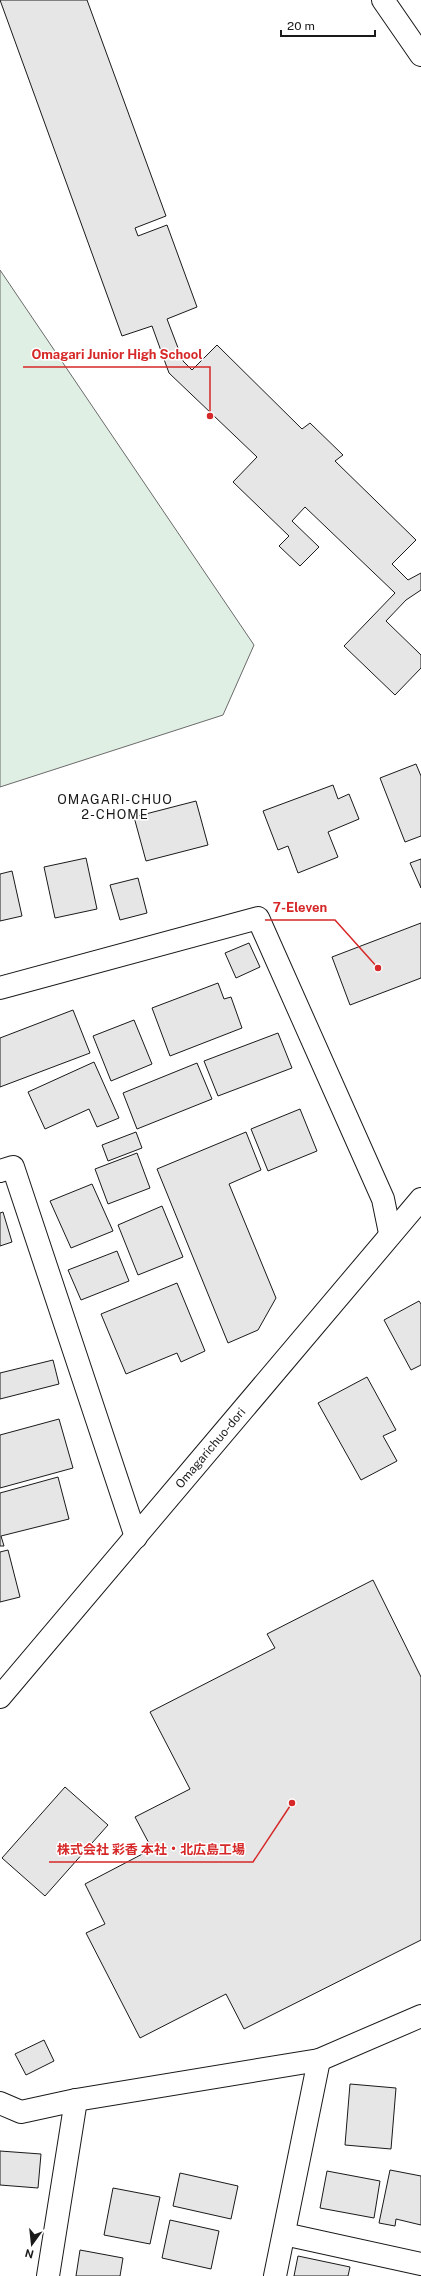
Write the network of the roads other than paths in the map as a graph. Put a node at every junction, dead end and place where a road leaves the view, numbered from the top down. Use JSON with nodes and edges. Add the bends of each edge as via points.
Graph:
{"nodes":[{"id":1,"x":383,"y":0,"type":"edge"},
{"id":2,"x":421,"y":54,"type":"edge"},
{"id":3,"x":0,"y":988,"type":"edge"},
{"id":4,"x":0,"y":1171,"type":"edge"},
{"id":5,"x":421,"y":1199,"type":"edge"},
{"id":6,"x":390,"y":1234,"type":"junction"},
{"id":7,"x":136,"y":1537,"type":"junction"},
{"id":8,"x":0,"y":1697,"type":"edge"},
{"id":9,"x":421,"y":2016,"type":"edge"},
{"id":10,"x":319,"y":2060,"type":"junction"},
{"id":11,"x":76,"y":2100,"type":"junction"},
{"id":12,"x":0,"y":2103,"type":"edge"},
{"id":13,"x":284,"y":2234,"type":"junction"},
{"id":14,"x":421,"y":2264,"type":"edge"},
{"id":15,"x":48,"y":2276,"type":"edge"},
{"id":16,"x":275,"y":2276,"type":"edge"}],
"edges":[{"from":1,"to":2,"type":"main road"},
{"from":3,"to":6,"type":"main road","via":[[258,918],[383,1199]]},
{"from":4,"to":7,"type":"main road","via":[[13,1167]]},
{"from":5,"to":6,"type":"main road","name":"Omagarichuo-dori"},
{"from":6,"to":7,"type":"main road","name":"Omagarichuo-dori"},
{"from":7,"to":8,"type":"main road","name":"Omagarichuo-dori"},
{"from":9,"to":10,"type":"main road"},
{"from":10,"to":11,"type":"main road"},
{"from":10,"to":13,"type":"main road"},
{"from":11,"to":12,"type":"main road","via":[[21,2112]]},
{"from":11,"to":15,"type":"main road"},
{"from":13,"to":14,"type":"main road"},
{"from":13,"to":16,"type":"main road"}]}
